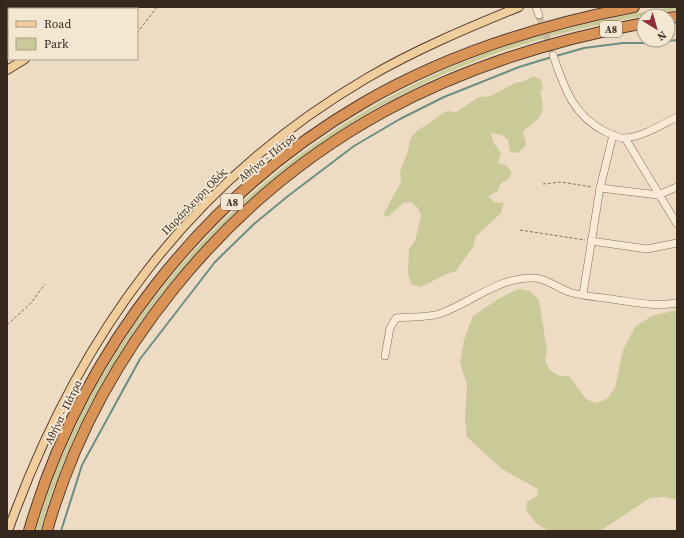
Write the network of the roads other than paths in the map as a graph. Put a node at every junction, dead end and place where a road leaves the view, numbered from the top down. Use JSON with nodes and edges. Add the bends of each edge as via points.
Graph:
{"nodes":[{"id":1,"x":519,"y":7,"type":"edge"},
{"id":2,"x":536,"y":7,"type":"edge"},
{"id":3,"x":634,"y":7,"type":"edge"},
{"id":4,"x":539,"y":14,"type":"tunnel mouth"},
{"id":5,"x":636,"y":25,"type":"edge"},
{"id":6,"x":553,"y":55,"type":"tunnel mouth"},
{"id":7,"x":23,"y":60,"type":"edge"},
{"id":8,"x":7,"y":70,"type":"edge"},
{"id":9,"x":677,"y":117,"type":"edge"},
{"id":10,"x":613,"y":136,"type":"junction"},
{"id":11,"x":625,"y":138,"type":"junction"},
{"id":12,"x":677,"y":187,"type":"edge"},
{"id":13,"x":600,"y":188,"type":"junction"},
{"id":14,"x":658,"y":195,"type":"junction"},
{"id":15,"x":677,"y":224,"type":"edge"},
{"id":16,"x":591,"y":241,"type":"junction"},
{"id":17,"x":677,"y":243,"type":"edge"},
{"id":18,"x":583,"y":294,"type":"junction"},
{"id":19,"x":677,"y":303,"type":"edge"},
{"id":20,"x":385,"y":356,"type":"dead end"},
{"id":21,"x":8,"y":531,"type":"edge"},
{"id":22,"x":29,"y":531,"type":"edge"},
{"id":23,"x":47,"y":531,"type":"edge"}],
"edges":[{"from":1,"to":21,"type":"main road","name":"Παράπλευρη Οδός","via":[[432,44],[332,100],[265,149],[193,214],[152,262],[100,337],[43,442]]},
{"from":2,"to":4,"type":"street"},
{"from":3,"to":22,"type":"highway","name":"Αθήνα - Πάτρα","number":"Α8","via":[[580,18],[523,34],[468,53],[426,72],[379,94],[343,115],[290,152],[254,182],[211,221],[176,260],[113,345],[70,421],[44,485]]},
{"from":5,"to":23,"type":"highway","number":"Α8","via":[[545,45],[448,80],[358,126],[274,187],[235,222],[200,259],[164,303],[128,354],[86,428],[60,491]]},
{"from":6,"to":10,"type":"street","via":[[569,96],[579,113]]},
{"from":7,"to":8,"type":"main road"},
{"from":9,"to":11,"type":"street","via":[[642,134]]},
{"from":10,"to":11,"type":"street"},
{"from":10,"to":13,"type":"street"},
{"from":11,"to":14,"type":"street"},
{"from":12,"to":14,"type":"street"},
{"from":13,"to":14,"type":"street"},
{"from":13,"to":16,"type":"street"},
{"from":14,"to":15,"type":"street"},
{"from":16,"to":17,"type":"street","via":[[647,249]]},
{"from":16,"to":18,"type":"street"},
{"from":18,"to":19,"type":"street","via":[[650,305]]},
{"from":18,"to":20,"type":"street","via":[[558,288],[537,278],[525,278],[482,292],[438,314],[396,318],[390,328]]}]}
